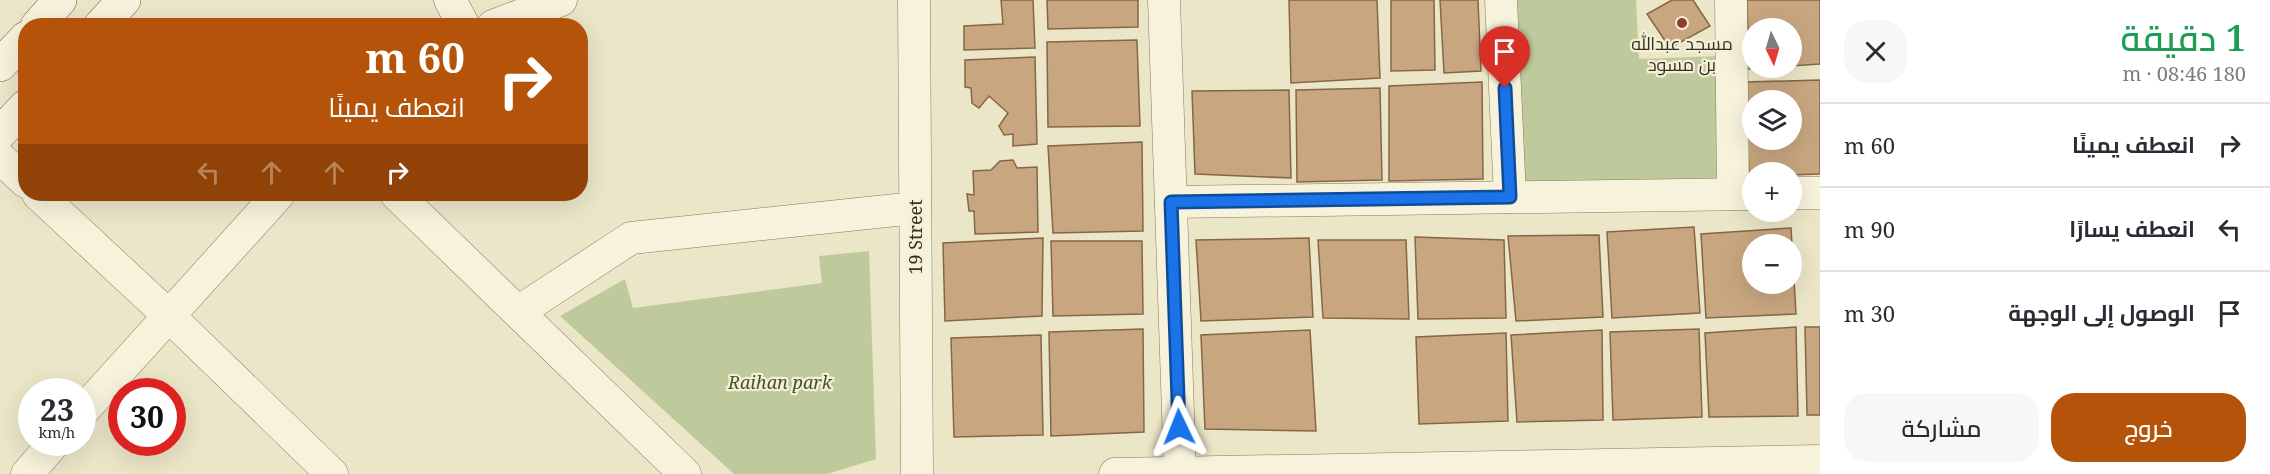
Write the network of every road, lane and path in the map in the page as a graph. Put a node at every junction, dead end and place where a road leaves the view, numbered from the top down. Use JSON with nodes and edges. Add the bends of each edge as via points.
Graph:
{"nodes":[{"id":1,"x":60,"y":0,"type":"edge"},
{"id":2,"x":124,"y":0,"type":"edge"},
{"id":3,"x":450,"y":0,"type":"edge"},
{"id":4,"x":561,"y":0,"type":"edge"},
{"id":5,"x":914,"y":0,"type":"edge"},
{"id":6,"x":1164,"y":0,"type":"edge"},
{"id":7,"x":1501,"y":0,"type":"edge"},
{"id":8,"x":1731,"y":0,"type":"edge"},
{"id":9,"x":44,"y":18,"type":"edge"},
{"id":10,"x":107,"y":18,"type":"edge"},
{"id":11,"x":460,"y":18,"type":"edge"},
{"id":12,"x":514,"y":18,"type":"edge"},
{"id":13,"x":18,"y":46,"type":"edge"},
{"id":14,"x":0,"y":65,"type":"edge"},
{"id":15,"x":18,"y":115,"type":"edge"},
{"id":16,"x":0,"y":134,"type":"edge"},
{"id":17,"x":0,"y":158,"type":"edge"},
{"id":18,"x":18,"y":175,"type":"edge"},
{"id":19,"x":1802,"y":193,"type":"edge"},
{"id":20,"x":1820,"y":193,"type":"edge"},
{"id":21,"x":1742,"y":194,"type":"edge"},
{"id":22,"x":1510,"y":197,"type":"junction"},
{"id":23,"x":46,"y":201,"type":"edge"},
{"id":24,"x":273,"y":201,"type":"edge"},
{"id":25,"x":403,"y":201,"type":"edge"},
{"id":26,"x":1171,"y":202,"type":"junction"},
{"id":27,"x":915,"y":208,"type":"junction"},
{"id":28,"x":518,"y":312,"type":"junction"},
{"id":29,"x":169,"y":316,"type":"junction"},
{"id":30,"x":96,"y":397,"type":"edge"},
{"id":31,"x":43,"y":456,"type":"edge"},
{"id":32,"x":1820,"y":461,"type":"edge"},
{"id":33,"x":1700,"y":469,"type":"edge"},
{"id":34,"x":1180,"y":472,"type":"junction"},
{"id":35,"x":1444,"y":472,"type":"edge"},
{"id":36,"x":27,"y":474,"type":"edge"},
{"id":37,"x":332,"y":474,"type":"edge"},
{"id":38,"x":685,"y":474,"type":"edge"},
{"id":39,"x":917,"y":474,"type":"edge"},
{"id":40,"x":1114,"y":474,"type":"edge"}],
"edges":[{"from":1,"to":9,"type":"street"},
{"from":2,"to":10,"type":"street"},
{"from":3,"to":11,"type":"street"},
{"from":4,"to":12,"type":"street"},
{"from":5,"to":27,"type":"street","name":"19 Street"},
{"from":6,"to":26,"type":"street"},
{"from":7,"to":22,"type":"street"},
{"from":8,"to":21,"type":"street"},
{"from":13,"to":14,"type":"street"},
{"from":15,"to":16,"type":"street"},
{"from":17,"to":18,"type":"street"},
{"from":19,"to":20,"type":"street"},
{"from":21,"to":22,"type":"street"},
{"from":22,"to":26,"type":"street"},
{"from":23,"to":29,"type":"street"},
{"from":24,"to":29,"type":"street"},
{"from":25,"to":28,"type":"street"},
{"from":26,"to":34,"type":"street"},
{"from":27,"to":28,"type":"street","via":[[631,238]]},
{"from":27,"to":39,"type":"street","name":"19 Street"},
{"from":28,"to":38,"type":"street"},
{"from":29,"to":30,"type":"street"},
{"from":29,"to":37,"type":"street"},
{"from":31,"to":36,"type":"street"},
{"from":32,"to":33,"type":"street"},
{"from":33,"to":35,"type":"street"},
{"from":34,"to":35,"type":"street"},
{"from":34,"to":40,"type":"street"}]}
